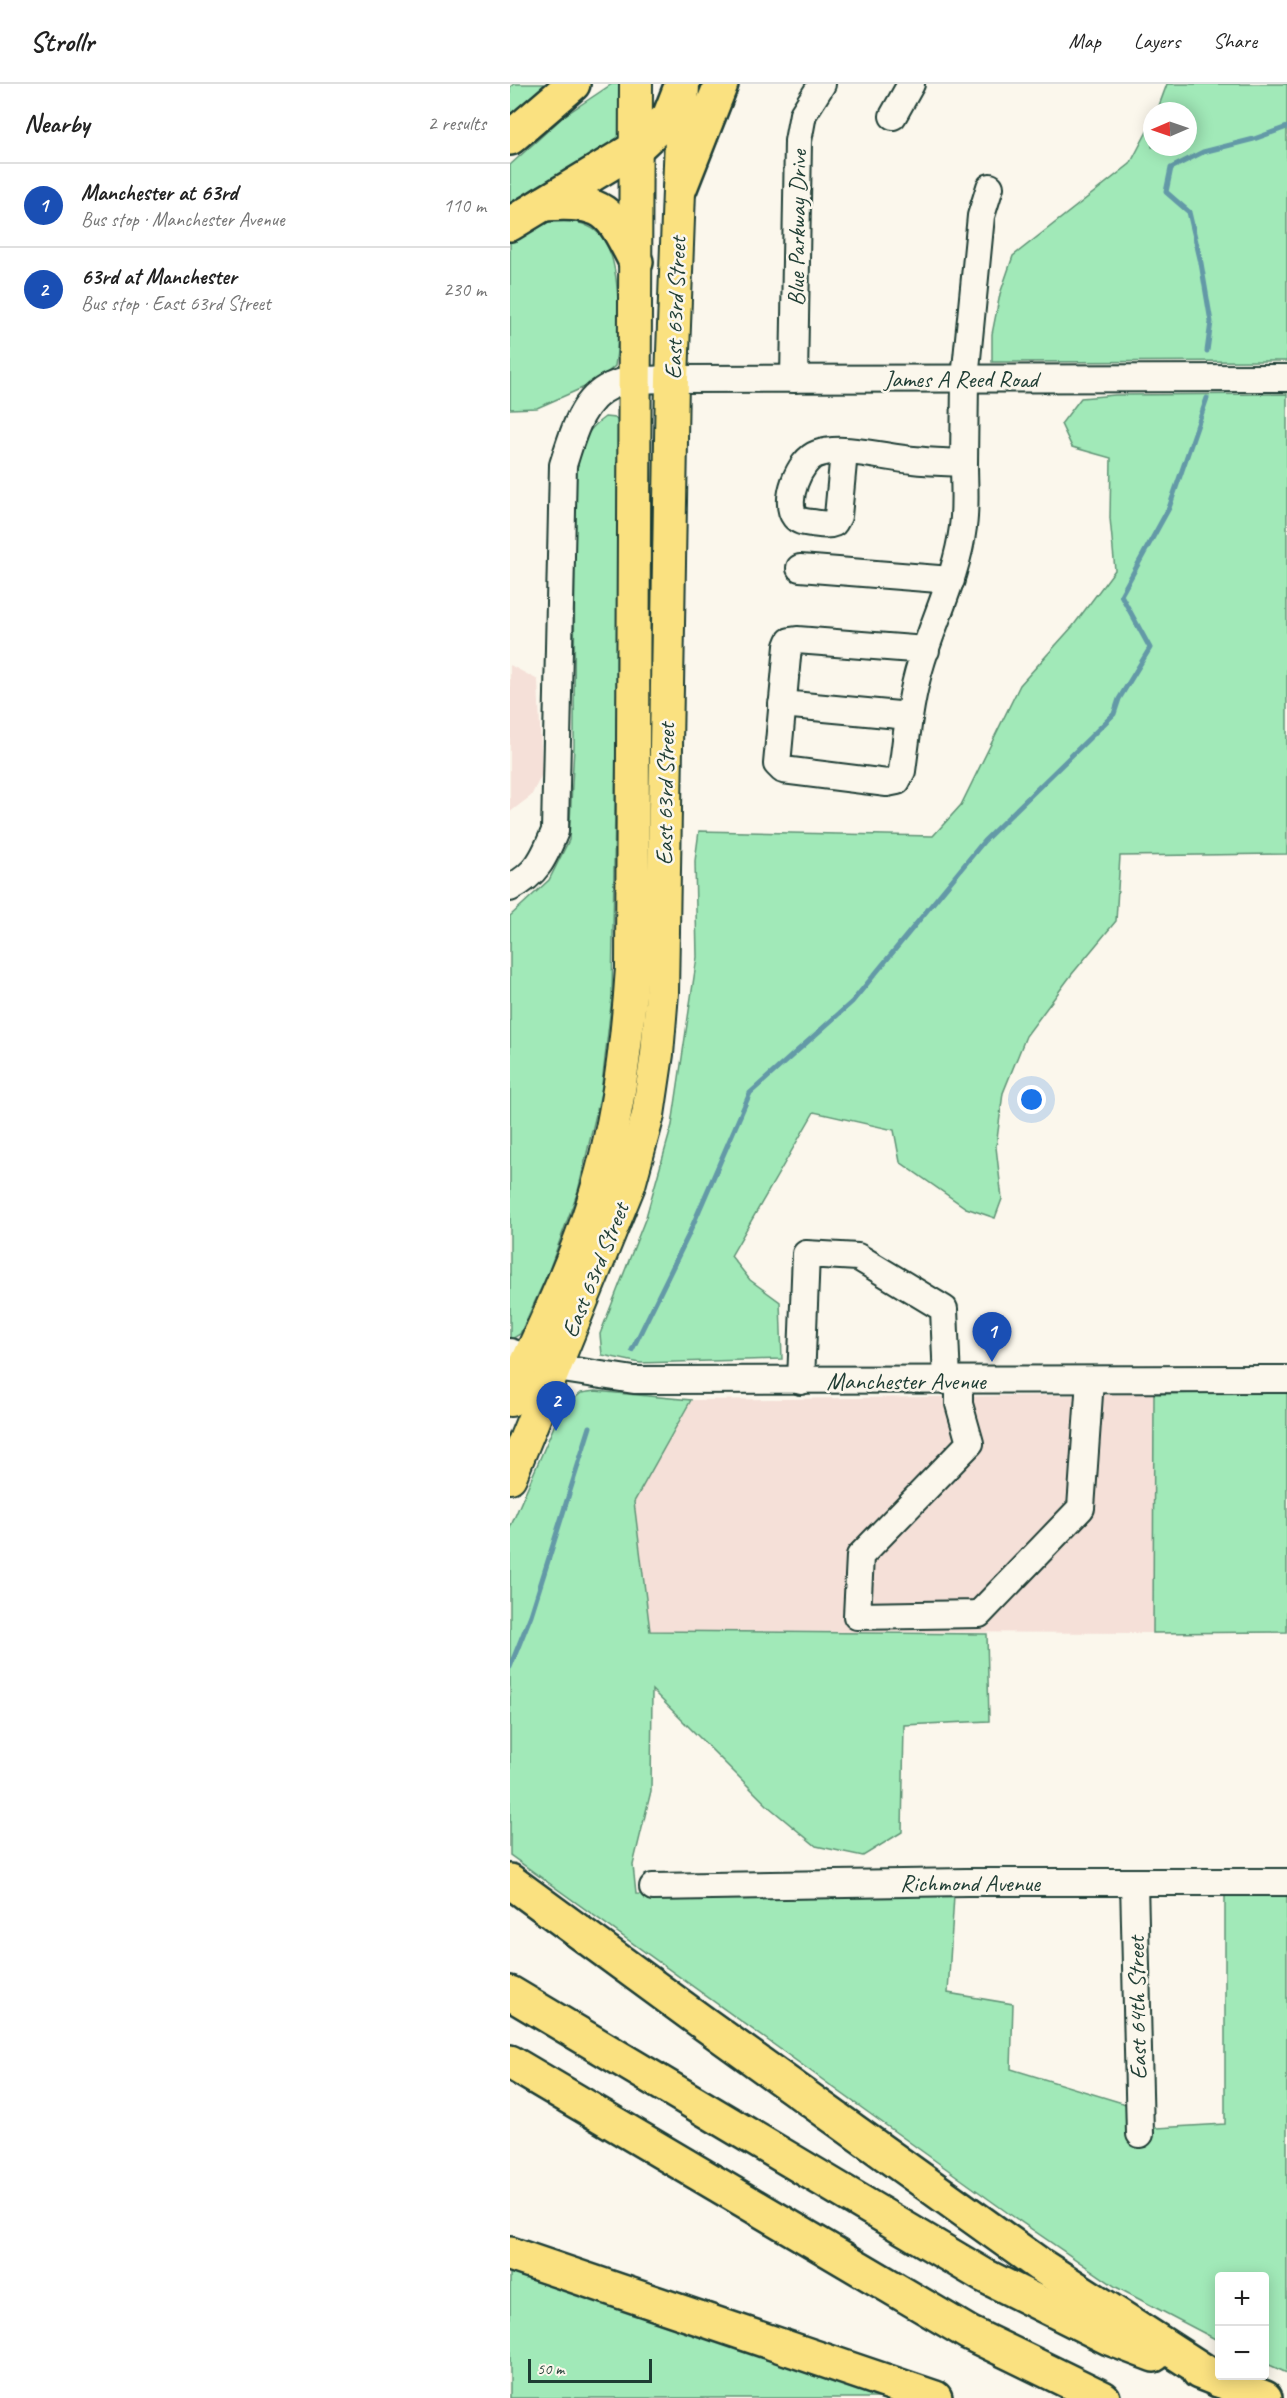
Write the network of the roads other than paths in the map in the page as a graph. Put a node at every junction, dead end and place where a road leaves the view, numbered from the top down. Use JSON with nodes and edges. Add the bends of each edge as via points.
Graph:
{"nodes":[{"id":1,"x":573,"y":84,"type":"edge"},
{"id":2,"x":636,"y":84,"type":"edge"},
{"id":3,"x":682,"y":84,"type":"edge"},
{"id":4,"x":721,"y":84,"type":"edge"},
{"id":5,"x":822,"y":84,"type":"edge"},
{"id":6,"x":911,"y":84,"type":"edge"},
{"id":7,"x":893,"y":116,"type":"dead end"},
{"id":8,"x":510,"y":138,"type":"edge"},
{"id":9,"x":636,"y":148,"type":"junction"},
{"id":10,"x":990,"y":187,"type":"dead end"},
{"id":11,"x":680,"y":188,"type":"junction"},
{"id":12,"x":543,"y":204,"type":"junction"},
{"id":13,"x":510,"y":224,"type":"edge"},
{"id":14,"x":636,"y":262,"type":"junction"},
{"id":15,"x":1287,"y":378,"type":"edge"},
{"id":16,"x":672,"y":379,"type":"junction"},
{"id":17,"x":794,"y":379,"type":"junction"},
{"id":18,"x":965,"y":379,"type":"junction"},
{"id":19,"x":635,"y":381,"type":"junction"},
{"id":20,"x":844,"y":452,"type":"dead end"},
{"id":21,"x":964,"y":463,"type":"junction"},
{"id":22,"x":800,"y":568,"type":"dead end"},
{"id":23,"x":951,"y":580,"type":"junction"},
{"id":24,"x":926,"y":650,"type":"junction"},
{"id":25,"x":782,"y":704,"type":"junction"},
{"id":26,"x":909,"y":716,"type":"junction"},
{"id":27,"x":510,"y":888,"type":"edge"},
{"id":28,"x":531,"y":1359,"type":"edge"},
{"id":29,"x":1090,"y":1380,"type":"junction"},
{"id":30,"x":1287,"y":1380,"type":"edge"},
{"id":31,"x":801,"y":1381,"type":"junction"},
{"id":32,"x":953,"y":1381,"type":"junction"},
{"id":33,"x":510,"y":1400,"type":"edge"},
{"id":34,"x":510,"y":1478,"type":"edge"},
{"id":35,"x":510,"y":1881,"type":"edge"},
{"id":36,"x":1134,"y":1882,"type":"junction"},
{"id":37,"x":1287,"y":1882,"type":"edge"},
{"id":38,"x":653,"y":1887,"type":"dead end"},
{"id":39,"x":510,"y":1993,"type":"edge"},
{"id":40,"x":510,"y":2062,"type":"edge"},
{"id":41,"x":1140,"y":2134,"type":"dead end"},
{"id":42,"x":510,"y":2254,"type":"edge"},
{"id":43,"x":1215,"y":2378,"type":"edge"},
{"id":44,"x":1215,"y":2379,"type":"edge"},
{"id":45,"x":1218,"y":2380,"type":"edge"},
{"id":46,"x":935,"y":2398,"type":"edge"},
{"id":47,"x":1103,"y":2398,"type":"edge"},
{"id":48,"x":1266,"y":2398,"type":"edge"}],
"edges":[{"from":1,"to":8,"type":"highway"},
{"from":2,"to":9,"type":"main road","name":"East 63rd Street"},
{"from":3,"to":9,"type":"highway","via":[[669,117]]},
{"from":3,"to":11,"type":"main road","name":"East 63rd Street"},
{"from":4,"to":11,"type":"highway"},
{"from":5,"to":17,"type":"street","name":"Blue Parkway Drive","via":[[804,114],[798,141]]},
{"from":6,"to":7,"type":"street"},
{"from":9,"to":12,"type":"highway"},
{"from":9,"to":14,"type":"main road","name":"East 63rd Street"},
{"from":10,"to":18,"type":"street","via":[[981,216]]},
{"from":11,"to":16,"type":"main road","name":"East 63rd Street"},
{"from":12,"to":13,"type":"highway"},
{"from":12,"to":14,"type":"highway","via":[[574,202],[606,212]]},
{"from":14,"to":19,"type":"main road","name":"East 63rd Street"},
{"from":15,"to":18,"type":"street","name":"James A Reed Road"},
{"from":16,"to":17,"type":"street","name":"James A Reed Road"},
{"from":16,"to":19,"type":"street","name":"James A Reed Road"},
{"from":16,"to":28,"type":"main road","name":"East 63rd Street","via":[[662,981],[657,1054],[648,1114],[630,1185]]},
{"from":17,"to":18,"type":"street","name":"James A Reed Road"},
{"from":18,"to":21,"type":"street"},
{"from":19,"to":27,"type":"street","name":"James A Reed Road","via":[[611,386],[591,400],[574,431],[563,465],[555,831],[544,858],[527,880]]},
{"from":19,"to":28,"type":"main road","name":"East 63rd Street","via":[[632,968],[627,1039],[603,1167],[582,1237]]},
{"from":20,"to":21,"type":"street"},
{"from":21,"to":23,"type":"street","via":[[964,525]]},
{"from":22,"to":23,"type":"street"},
{"from":23,"to":24,"type":"street"},
{"from":24,"to":25,"type":"street","via":[[790,641]]},
{"from":24,"to":26,"type":"street"},
{"from":25,"to":26,"type":"street"},
{"from":25,"to":26,"type":"street","via":[[777,764],[783,770],[887,783],[897,781],[902,771]]},
{"from":28,"to":31,"type":"street","name":"Manchester Avenue","via":[[634,1380]]},
{"from":28,"to":33,"type":"main road","name":"East 63rd Street"},
{"from":28,"to":34,"type":"main road","name":"East 63rd Street"},
{"from":29,"to":30,"type":"street","name":"Manchester Avenue"},
{"from":29,"to":32,"type":"street","name":"Manchester Avenue"},
{"from":29,"to":32,"type":"street","via":[[1081,1508],[979,1614],[857,1616],[860,1556],[970,1443]]},
{"from":31,"to":32,"type":"street","name":"Manchester Avenue"},
{"from":31,"to":32,"type":"street","via":[[806,1254],[858,1257],[944,1309]]},
{"from":35,"to":43,"type":"highway","via":[[1040,2265]]},
{"from":36,"to":37,"type":"street","name":"Richmond Avenue"},
{"from":36,"to":38,"type":"street","name":"Richmond Avenue"},
{"from":36,"to":41,"type":"street","name":"East 64th Street"},
{"from":39,"to":44,"type":"highway","via":[[983,2275],[1109,2338]]},
{"from":40,"to":47,"type":"highway","via":[[969,2333]]},
{"from":42,"to":46,"type":"highway"},
{"from":45,"to":48,"type":"highway"}]}
